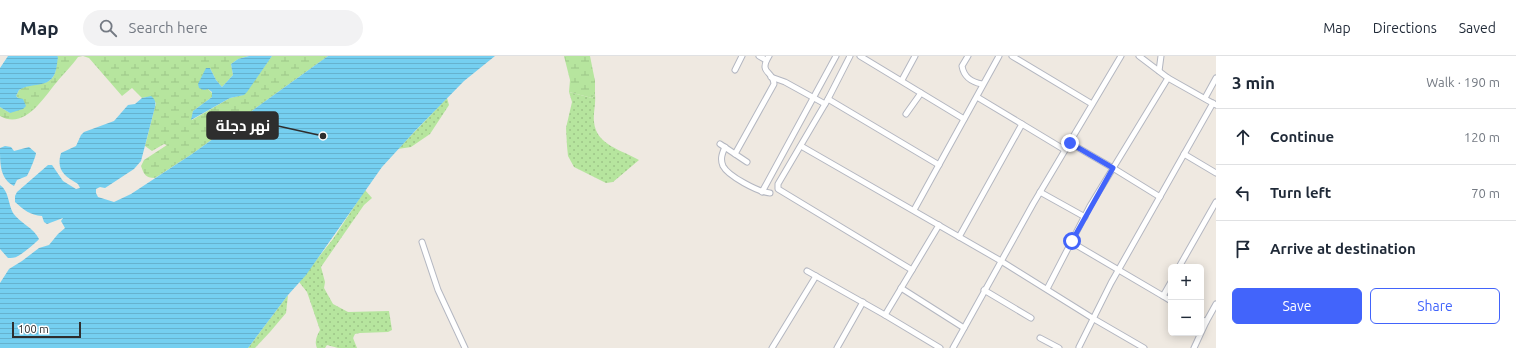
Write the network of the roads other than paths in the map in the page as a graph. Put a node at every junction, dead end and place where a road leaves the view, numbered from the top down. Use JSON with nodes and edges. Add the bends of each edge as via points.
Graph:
{"nodes":[{"id":1,"x":742,"y":56,"type":"edge"},
{"id":2,"x":759,"y":56,"type":"edge"},
{"id":3,"x":836,"y":56,"type":"edge"},
{"id":4,"x":860,"y":56,"type":"edge"},
{"id":5,"x":915,"y":56,"type":"edge"},
{"id":6,"x":968,"y":56,"type":"edge"},
{"id":7,"x":999,"y":56,"type":"edge"},
{"id":8,"x":1012,"y":56,"type":"edge"},
{"id":9,"x":1121,"y":56,"type":"edge"},
{"id":10,"x":1139,"y":56,"type":"edge"},
{"id":11,"x":1161,"y":56,"type":"edge"},
{"id":12,"x":848,"y":57,"type":"edge"},
{"id":13,"x":768,"y":58,"type":"edge"},
{"id":14,"x":735,"y":70,"type":"dead end"},
{"id":15,"x":1159,"y":71,"type":"junction"},
{"id":16,"x":771,"y":77,"type":"junction"},
{"id":17,"x":1168,"y":78,"type":"junction"},
{"id":18,"x":1216,"y":78,"type":"edge"},
{"id":19,"x":902,"y":80,"type":"junction"},
{"id":20,"x":982,"y":84,"type":"junction"},
{"id":21,"x":921,"y":92,"type":"junction"},
{"id":22,"x":977,"y":97,"type":"junction"},
{"id":23,"x":813,"y":98,"type":"junction"},
{"id":24,"x":1205,"y":98,"type":"junction"},
{"id":25,"x":826,"y":101,"type":"junction"},
{"id":26,"x":1092,"y":104,"type":"junction"},
{"id":27,"x":1214,"y":104,"type":"edge"},
{"id":28,"x":906,"y":114,"type":"dead end"},
{"id":29,"x":964,"y":119,"type":"junction"},
{"id":30,"x":1022,"y":124,"type":"junction"},
{"id":31,"x":1070,"y":143,"type":"junction"},
{"id":32,"x":801,"y":146,"type":"junction"},
{"id":33,"x":1065,"y":150,"type":"junction"},
{"id":34,"x":735,"y":154,"type":"junction"},
{"id":35,"x":1184,"y":154,"type":"junction"},
{"id":36,"x":747,"y":162,"type":"dead end"},
{"id":37,"x":939,"y":165,"type":"junction"},
{"id":38,"x":1113,"y":168,"type":"junction"},
{"id":39,"x":1216,"y":173,"type":"edge"},
{"id":40,"x":762,"y":192,"type":"junction"},
{"id":41,"x":1040,"y":192,"type":"junction"},
{"id":42,"x":770,"y":193,"type":"dead end"},
{"id":43,"x":1160,"y":197,"type":"junction"},
{"id":44,"x":1216,"y":202,"type":"edge"},
{"id":45,"x":914,"y":210,"type":"junction"},
{"id":46,"x":1085,"y":217,"type":"junction"},
{"id":47,"x":939,"y":225,"type":"junction"},
{"id":48,"x":959,"y":237,"type":"junction"},
{"id":49,"x":422,"y":242,"type":"dead end"},
{"id":50,"x":1071,"y":242,"type":"junction"},
{"id":51,"x":1001,"y":261,"type":"junction"},
{"id":52,"x":1181,"y":264,"type":"edge"},
{"id":53,"x":912,"y":270,"type":"junction"},
{"id":54,"x":807,"y":271,"type":"dead end"},
{"id":55,"x":1118,"y":271,"type":"junction"},
{"id":56,"x":816,"y":276,"type":"junction"},
{"id":57,"x":1168,"y":287,"type":"edge"},
{"id":58,"x":901,"y":288,"type":"junction"},
{"id":59,"x":1047,"y":289,"type":"junction"},
{"id":60,"x":984,"y":290,"type":"junction"},
{"id":61,"x":1163,"y":296,"type":"junction"},
{"id":62,"x":1169,"y":300,"type":"edge"},
{"id":63,"x":863,"y":302,"type":"junction"},
{"id":64,"x":1216,"y":304,"type":"edge"},
{"id":65,"x":884,"y":314,"type":"junction"},
{"id":66,"x":1031,"y":318,"type":"dead end"},
{"id":67,"x":1094,"y":319,"type":"junction"},
{"id":68,"x":1204,"y":319,"type":"edge"},
{"id":69,"x":964,"y":328,"type":"junction"},
{"id":70,"x":1198,"y":336,"type":"edge"},
{"id":71,"x":1040,"y":338,"type":"dead end"},
{"id":72,"x":1136,"y":346,"type":"edge"},
{"id":73,"x":1078,"y":347,"type":"edge"},
{"id":74,"x":465,"y":348,"type":"edge"},
{"id":75,"x":772,"y":348,"type":"edge"},
{"id":76,"x":837,"y":348,"type":"edge"},
{"id":77,"x":940,"y":348,"type":"edge"},
{"id":78,"x":953,"y":348,"type":"edge"},
{"id":79,"x":1060,"y":348,"type":"edge"},
{"id":80,"x":1144,"y":348,"type":"edge"},
{"id":81,"x":1194,"y":348,"type":"edge"}],
"edges":[{"from":1,"to":14,"type":"street"},
{"from":2,"to":13,"type":"street"},
{"from":3,"to":23,"type":"street"},
{"from":4,"to":19,"type":"street"},
{"from":5,"to":19,"type":"street"},
{"from":6,"to":20,"type":"street","via":[[962,66],[963,73],[972,82]]},
{"from":7,"to":20,"type":"street"},
{"from":8,"to":26,"type":"street"},
{"from":9,"to":26,"type":"street"},
{"from":10,"to":15,"type":"street"},
{"from":11,"to":15,"type":"street"},
{"from":12,"to":25,"type":"street"},
{"from":13,"to":16,"type":"street","via":[[764,67]]},
{"from":15,"to":17,"type":"street"},
{"from":16,"to":23,"type":"street"},
{"from":16,"to":34,"type":"street","via":[[773,87]]},
{"from":17,"to":24,"type":"street"},
{"from":17,"to":38,"type":"street"},
{"from":18,"to":24,"type":"street"},
{"from":19,"to":21,"type":"street"},
{"from":20,"to":22,"type":"street"},
{"from":21,"to":28,"type":"street"},
{"from":21,"to":29,"type":"street"},
{"from":22,"to":29,"type":"street"},
{"from":22,"to":30,"type":"street"},
{"from":23,"to":25,"type":"street"},
{"from":23,"to":40,"type":"street"},
{"from":24,"to":27,"type":"street"},
{"from":25,"to":32,"type":"street"},
{"from":25,"to":37,"type":"street"},
{"from":26,"to":31,"type":"street"},
{"from":27,"to":35,"type":"street"},
{"from":29,"to":37,"type":"street"},
{"from":30,"to":33,"type":"street"},
{"from":30,"to":48,"type":"street"},
{"from":31,"to":33,"type":"street"},
{"from":31,"to":38,"type":"street"},
{"from":32,"to":45,"type":"street"},
{"from":32,"to":53,"type":"street","via":[[777,186],[778,190]]},
{"from":33,"to":41,"type":"street"},
{"from":34,"to":36,"type":"street"},
{"from":34,"to":40,"type":"street","via":[[722,146],[721,158],[725,169]]},
{"from":35,"to":39,"type":"street"},
{"from":35,"to":43,"type":"street"},
{"from":37,"to":45,"type":"street"},
{"from":38,"to":43,"type":"street"},
{"from":38,"to":46,"type":"street"},
{"from":40,"to":42,"type":"street"},
{"from":41,"to":46,"type":"street"},
{"from":41,"to":51,"type":"street"},
{"from":43,"to":55,"type":"street"},
{"from":44,"to":52,"type":"street"},
{"from":45,"to":47,"type":"street"},
{"from":46,"to":50,"type":"street"},
{"from":47,"to":48,"type":"street"},
{"from":47,"to":53,"type":"street"},
{"from":48,"to":51,"type":"street"},
{"from":49,"to":74,"type":"street","via":[[440,296]]},
{"from":50,"to":55,"type":"street"},
{"from":50,"to":59,"type":"street"},
{"from":51,"to":59,"type":"street"},
{"from":51,"to":60,"type":"street"},
{"from":53,"to":58,"type":"street"},
{"from":54,"to":56,"type":"street"},
{"from":55,"to":61,"type":"street"},
{"from":55,"to":67,"type":"street"},
{"from":56,"to":63,"type":"street"},
{"from":56,"to":75,"type":"street"},
{"from":57,"to":61,"type":"street"},
{"from":58,"to":65,"type":"street"},
{"from":58,"to":69,"type":"street"},
{"from":59,"to":67,"type":"street"},
{"from":60,"to":66,"type":"street"},
{"from":60,"to":69,"type":"street"},
{"from":61,"to":62,"type":"street"},
{"from":63,"to":65,"type":"street"},
{"from":63,"to":76,"type":"street"},
{"from":64,"to":68,"type":"street"},
{"from":65,"to":77,"type":"street"},
{"from":67,"to":72,"type":"street"},
{"from":67,"to":73,"type":"street"},
{"from":69,"to":78,"type":"street"},
{"from":70,"to":81,"type":"street"},
{"from":71,"to":79,"type":"street"},
{"from":72,"to":80,"type":"street"}]}
